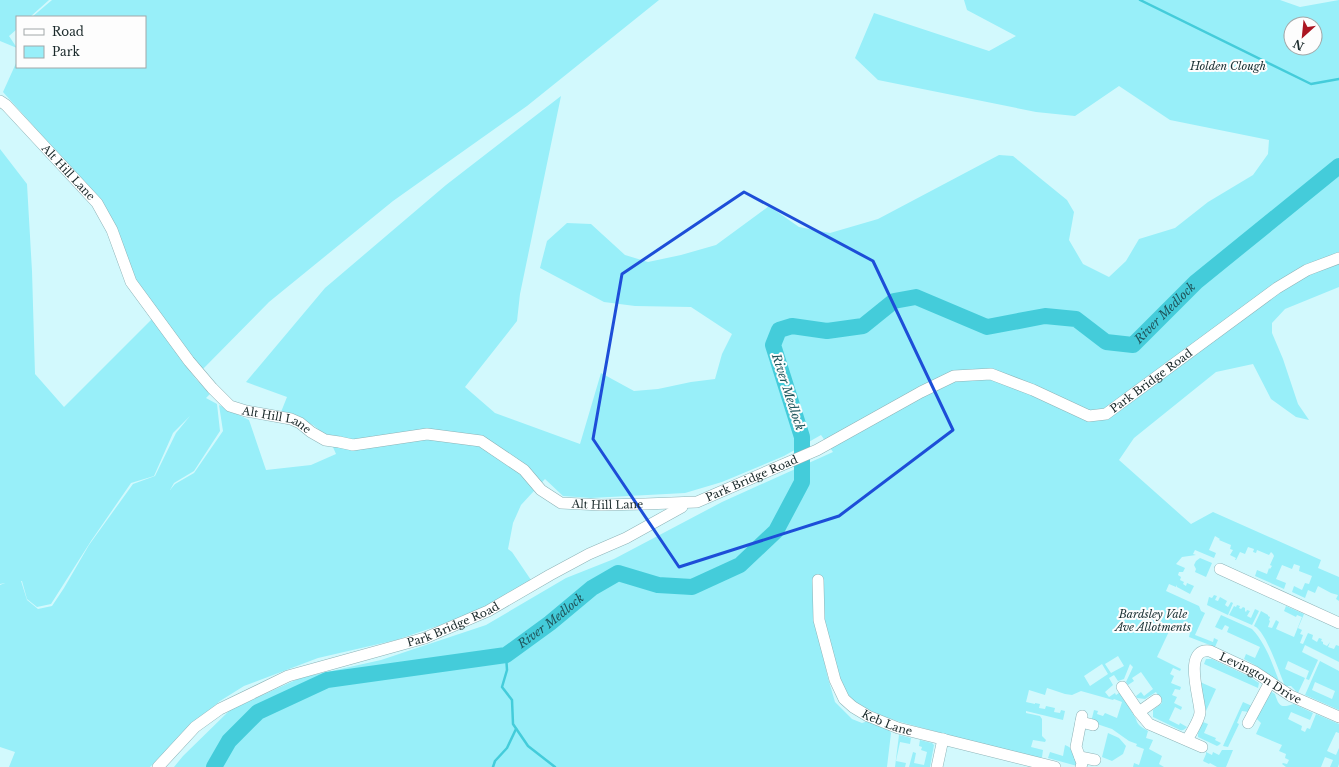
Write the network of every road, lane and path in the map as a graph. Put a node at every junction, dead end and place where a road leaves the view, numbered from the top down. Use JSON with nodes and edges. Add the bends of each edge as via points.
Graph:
{"nodes":[{"id":1,"x":0,"y":101,"type":"edge"},
{"id":2,"x":1339,"y":258,"type":"edge"},
{"id":3,"x":682,"y":503,"type":"junction"},
{"id":4,"x":1220,"y":569,"type":"dead end"},
{"id":5,"x":818,"y":580,"type":"dead end"},
{"id":6,"x":1339,"y":623,"type":"edge"},
{"id":7,"x":1270,"y":682,"type":"junction"},
{"id":8,"x":1122,"y":687,"type":"dead end"},
{"id":9,"x":1156,"y":700,"type":"dead end"},
{"id":10,"x":1139,"y":712,"type":"junction"},
{"id":11,"x":1339,"y":717,"type":"edge"},
{"id":12,"x":1248,"y":724,"type":"dead end"},
{"id":13,"x":1093,"y":725,"type":"dead end"},
{"id":14,"x":943,"y":740,"type":"junction"},
{"id":15,"x":1188,"y":740,"type":"junction"},
{"id":16,"x":1202,"y":747,"type":"dead end"},
{"id":17,"x":1095,"y":760,"type":"dead end"},
{"id":18,"x":1080,"y":762,"type":"edge"},
{"id":19,"x":158,"y":767,"type":"edge"},
{"id":20,"x":936,"y":767,"type":"edge"},
{"id":21,"x":1055,"y":767,"type":"edge"}],
"edges":[{"from":1,"to":3,"type":"street","name":"Alt Hill Lane","via":[[97,203],[112,230],[131,282],[189,361],[230,406],[291,419],[325,440],[354,445],[427,434],[481,441],[524,470],[541,490],[561,503]]},
{"from":2,"to":3,"type":"street","name":"Park Bridge Road","via":[[1307,270],[1276,288],[1106,414],[1090,416],[990,374],[954,376],[817,450],[697,502]]},
{"from":3,"to":19,"type":"street","name":"Park Bridge Road","via":[[682,508],[626,538],[589,554],[488,611],[425,638],[288,676],[220,709],[195,727]]},
{"from":4,"to":6,"type":"street"},
{"from":5,"to":14,"type":"street","name":"Keb Lane","via":[[819,620],[835,680],[844,699],[868,716],[898,728]]},
{"from":7,"to":11,"type":"street","name":"Levington Drive","via":[[1291,696]]},
{"from":7,"to":12,"type":"street"},
{"from":7,"to":15,"type":"street","name":"Levington Drive","via":[[1255,672],[1210,652],[1198,654],[1195,672],[1200,712]]},
{"from":8,"to":10,"type":"street"},
{"from":9,"to":10,"type":"street"},
{"from":10,"to":15,"type":"street","via":[[1149,724]]},
{"from":13,"to":18,"type":"street","via":[[1082,719],[1076,747]]},
{"from":14,"to":20,"type":"street"},
{"from":14,"to":21,"type":"street","name":"Keb Lane"},
{"from":15,"to":16,"type":"street"},
{"from":17,"to":18,"type":"street"}]}
